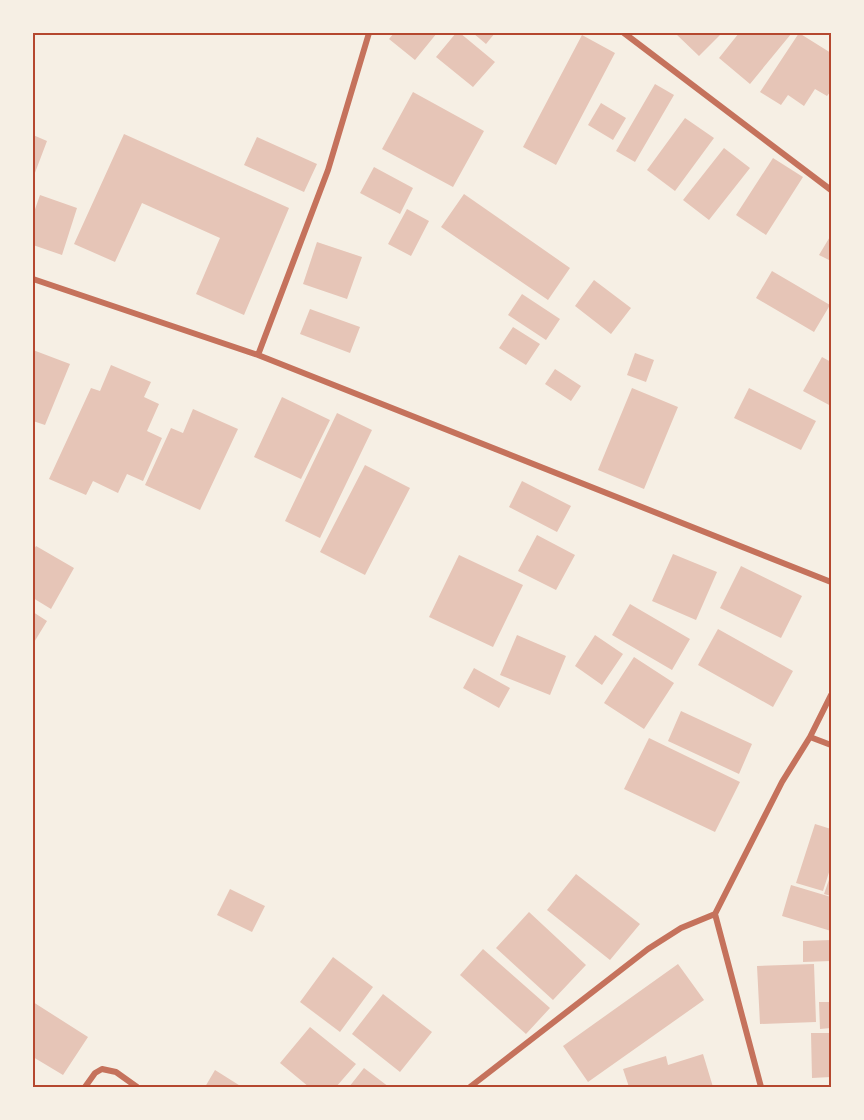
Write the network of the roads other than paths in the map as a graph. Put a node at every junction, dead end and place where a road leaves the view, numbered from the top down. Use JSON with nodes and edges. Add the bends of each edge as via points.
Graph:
{"nodes":[{"id":1,"x":369,"y":33,"type":"edge"},
{"id":2,"x":624,"y":33,"type":"edge"},
{"id":3,"x":831,"y":190,"type":"edge"},
{"id":4,"x":33,"y":279,"type":"edge"},
{"id":5,"x":258,"y":355,"type":"junction"},
{"id":6,"x":831,"y":582,"type":"edge"},
{"id":7,"x":831,"y":695,"type":"edge"},
{"id":8,"x":810,"y":737,"type":"junction"},
{"id":9,"x":831,"y":746,"type":"edge"},
{"id":10,"x":716,"y":914,"type":"junction"},
{"id":11,"x":85,"y":1087,"type":"edge"},
{"id":12,"x":137,"y":1087,"type":"edge"},
{"id":13,"x":470,"y":1087,"type":"edge"},
{"id":14,"x":761,"y":1087,"type":"edge"}],
"edges":[{"from":1,"to":5,"type":"street","via":[[328,170]]},
{"from":2,"to":3,"type":"street"},
{"from":4,"to":5,"type":"street"},
{"from":5,"to":6,"type":"street"},
{"from":7,"to":8,"type":"street"},
{"from":8,"to":9,"type":"street"},
{"from":8,"to":10,"type":"street","via":[[782,782]]},
{"from":10,"to":13,"type":"street","via":[[681,928],[648,949]]},
{"from":10,"to":14,"type":"street"},
{"from":11,"to":12,"type":"street","via":[[102,1069],[116,1072]]}]}
